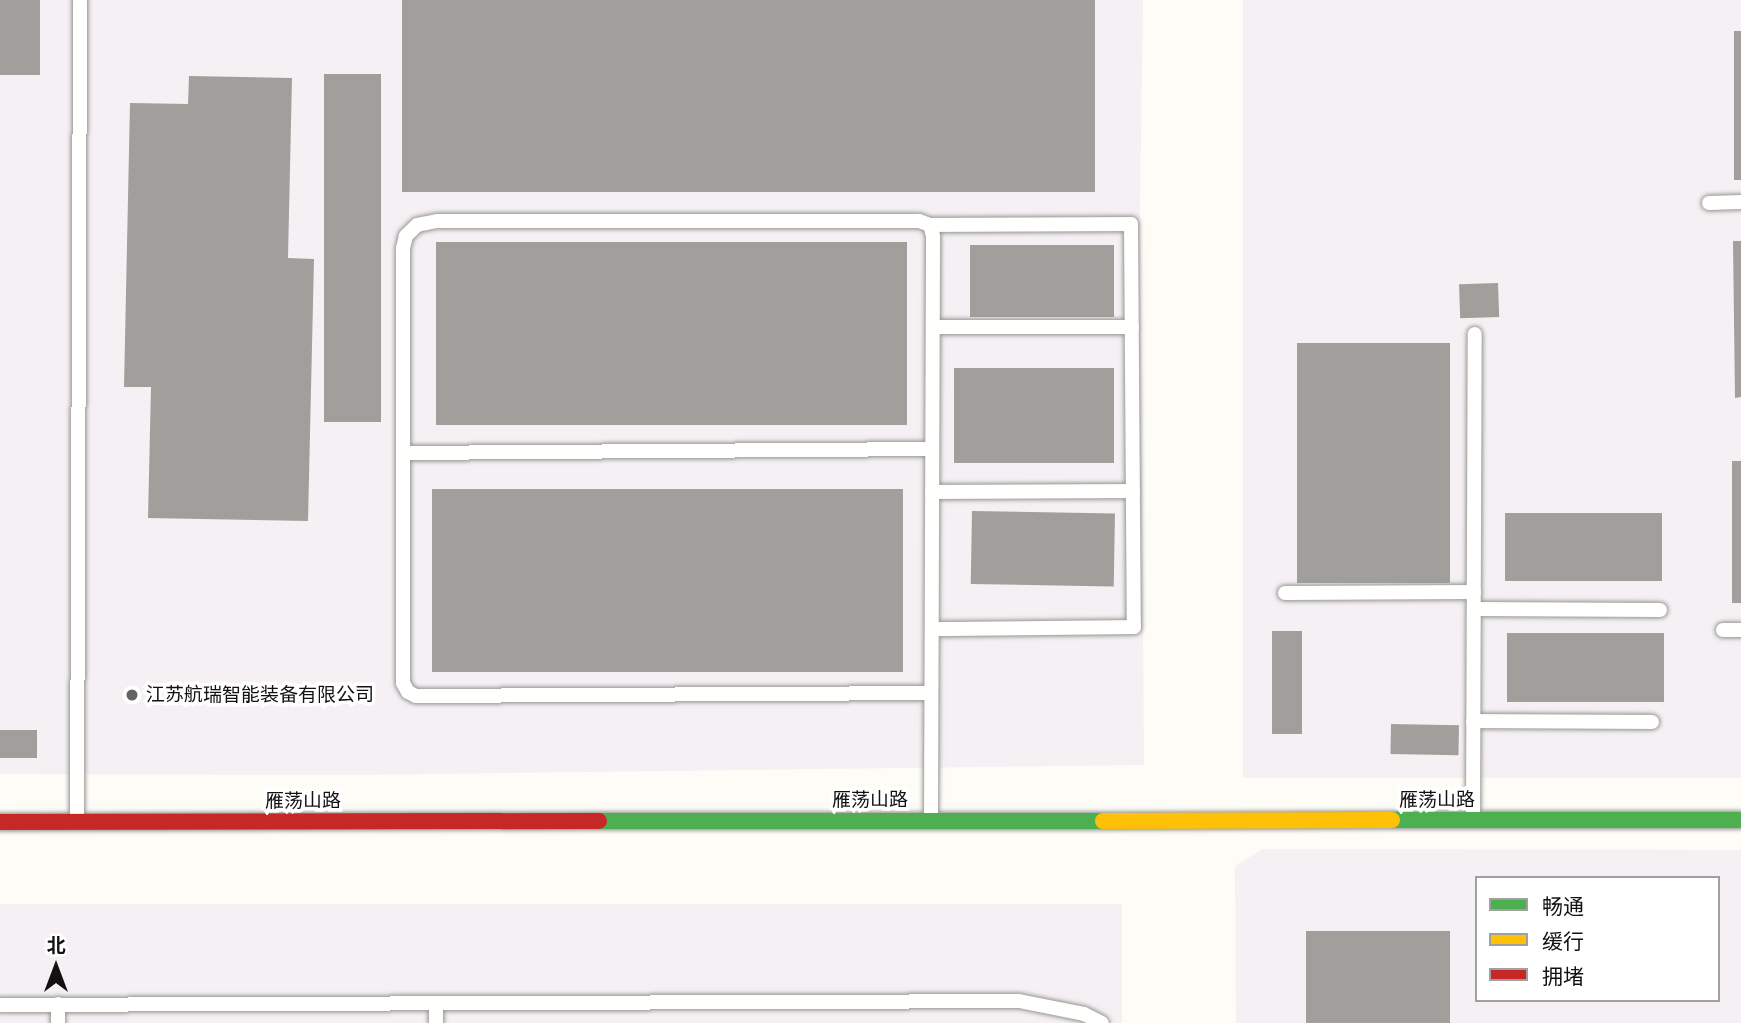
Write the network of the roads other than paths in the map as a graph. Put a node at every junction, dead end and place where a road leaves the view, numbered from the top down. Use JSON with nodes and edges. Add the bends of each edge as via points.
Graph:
{"nodes":[{"id":1,"x":80,"y":0,"type":"edge"},
{"id":2,"x":1741,"y":202,"type":"edge"},
{"id":3,"x":1709,"y":203,"type":"dead end"},
{"id":4,"x":930,"y":225,"type":"junction"},
{"id":5,"x":933,"y":327,"type":"junction"},
{"id":6,"x":1132,"y":327,"type":"junction"},
{"id":7,"x":1475,"y":334,"type":"dead end"},
{"id":8,"x":932,"y":449,"type":"junction"},
{"id":9,"x":403,"y":453,"type":"junction"},
{"id":10,"x":1133,"y":491,"type":"junction"},
{"id":11,"x":932,"y":492,"type":"junction"},
{"id":12,"x":1474,"y":592,"type":"junction"},
{"id":13,"x":1285,"y":593,"type":"dead end"},
{"id":14,"x":1474,"y":609,"type":"junction"},
{"id":15,"x":1660,"y":610,"type":"dead end"},
{"id":16,"x":932,"y":629,"type":"junction"},
{"id":17,"x":1723,"y":630,"type":"dead end"},
{"id":18,"x":1741,"y":630,"type":"edge"},
{"id":19,"x":931,"y":693,"type":"junction"},
{"id":20,"x":1473,"y":721,"type":"junction"},
{"id":21,"x":1652,"y":722,"type":"dead end"},
{"id":22,"x":1741,"y":820,"type":"edge"},
{"id":23,"x":931,"y":821,"type":"junction"},
{"id":24,"x":1473,"y":821,"type":"junction"},
{"id":25,"x":0,"y":822,"type":"edge"},
{"id":26,"x":77,"y":822,"type":"junction"},
{"id":27,"x":436,"y":1003,"type":"junction"},
{"id":28,"x":58,"y":1004,"type":"junction"},
{"id":29,"x":0,"y":1005,"type":"edge"},
{"id":30,"x":58,"y":1023,"type":"edge"},
{"id":31,"x":436,"y":1023,"type":"edge"},
{"id":32,"x":1102,"y":1023,"type":"edge"}],
"edges":[{"from":1,"to":26,"type":"lane"},
{"from":2,"to":3,"type":"lane"},
{"from":4,"to":5,"type":"lane"},
{"from":4,"to":6,"type":"lane","via":[[1131,224]]},
{"from":4,"to":9,"type":"lane","via":[[919,221],[437,221],[417,225],[406,236],[403,248]]},
{"from":5,"to":6,"type":"lane"},
{"from":5,"to":8,"type":"lane"},
{"from":6,"to":10,"type":"lane"},
{"from":7,"to":12,"type":"lane"},
{"from":8,"to":9,"type":"lane"},
{"from":8,"to":11,"type":"lane"},
{"from":9,"to":19,"type":"lane","via":[[403,682],[416,696]]},
{"from":10,"to":11,"type":"lane"},
{"from":10,"to":16,"type":"lane","via":[[1134,628]]},
{"from":11,"to":16,"type":"lane"},
{"from":12,"to":13,"type":"lane"},
{"from":12,"to":14,"type":"lane"},
{"from":14,"to":15,"type":"lane"},
{"from":14,"to":20,"type":"lane"},
{"from":16,"to":19,"type":"lane"},
{"from":17,"to":18,"type":"lane"},
{"from":19,"to":23,"type":"lane"},
{"from":20,"to":21,"type":"lane"},
{"from":20,"to":24,"type":"lane"},
{"from":22,"to":24,"type":"street","name":"雁荡山路"},
{"from":23,"to":24,"type":"street","name":"雁荡山路"},
{"from":23,"to":26,"type":"street","name":"雁荡山路"},
{"from":25,"to":26,"type":"street","name":"雁荡山路"},
{"from":27,"to":28,"type":"lane"},
{"from":27,"to":31,"type":"lane"},
{"from":27,"to":32,"type":"lane","via":[[1019,1001],[1084,1014]]},
{"from":28,"to":29,"type":"lane"},
{"from":28,"to":30,"type":"lane"}]}
